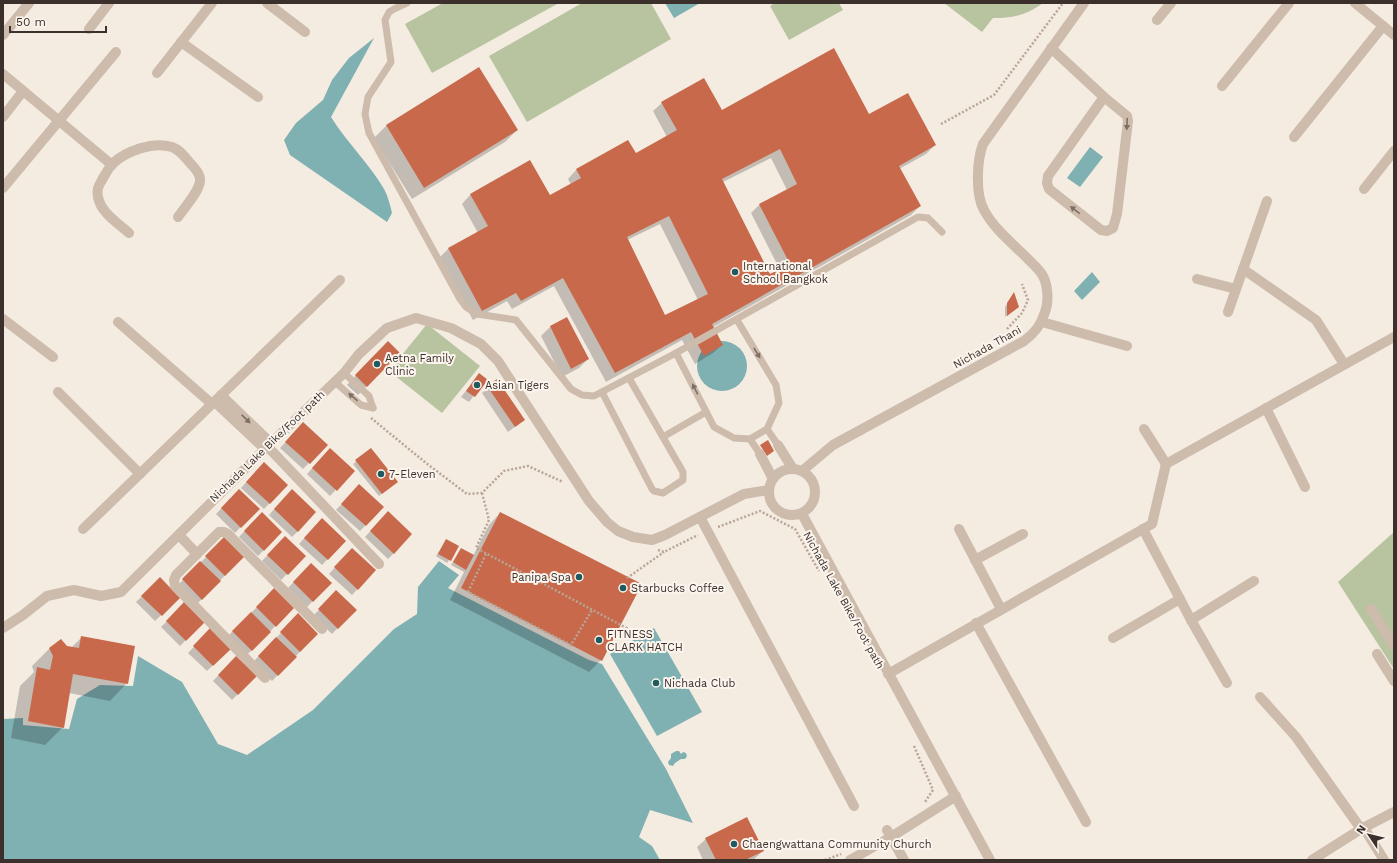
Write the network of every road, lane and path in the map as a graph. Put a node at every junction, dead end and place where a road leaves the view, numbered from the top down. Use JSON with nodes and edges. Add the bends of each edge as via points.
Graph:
{"nodes":[{"id":1,"x":29,"y":3,"type":"edge"},
{"id":2,"x":109,"y":3,"type":"edge"},
{"id":3,"x":212,"y":3,"type":"edge"},
{"id":4,"x":267,"y":3,"type":"edge"},
{"id":5,"x":408,"y":3,"type":"edge"},
{"id":6,"x":1063,"y":3,"type":"edge"},
{"id":7,"x":1084,"y":3,"type":"edge"},
{"id":8,"x":1171,"y":3,"type":"edge"},
{"id":9,"x":1289,"y":3,"type":"edge"},
{"id":10,"x":1355,"y":3,"type":"edge"},
{"id":11,"x":1157,"y":20,"type":"dead end"},
{"id":12,"x":1383,"y":26,"type":"junction"},
{"id":13,"x":89,"y":29,"type":"dead end"},
{"id":14,"x":305,"y":32,"type":"dead end"},
{"id":15,"x":3,"y":35,"type":"edge"},
{"id":16,"x":1394,"y":35,"type":"edge"},
{"id":17,"x":181,"y":42,"type":"junction"},
{"id":18,"x":1051,"y":48,"type":"junction"},
{"id":19,"x":116,"y":52,"type":"dead end"},
{"id":20,"x":157,"y":73,"type":"dead end"},
{"id":21,"x":3,"y":74,"type":"edge"},
{"id":22,"x":1222,"y":86,"type":"dead end"},
{"id":23,"x":23,"y":91,"type":"junction"},
{"id":24,"x":258,"y":97,"type":"dead end"},
{"id":25,"x":1104,"y":97,"type":"junction"},
{"id":26,"x":3,"y":117,"type":"edge"},
{"id":27,"x":59,"y":121,"type":"junction"},
{"id":28,"x":941,"y":124,"type":"dead end"},
{"id":29,"x":1294,"y":137,"type":"dead end"},
{"id":30,"x":1394,"y":152,"type":"edge"},
{"id":31,"x":112,"y":165,"type":"junction"},
{"id":32,"x":3,"y":188,"type":"edge"},
{"id":33,"x":1364,"y":189,"type":"dead end"},
{"id":34,"x":1267,"y":201,"type":"dead end"},
{"id":35,"x":178,"y":217,"type":"dead end"},
{"id":36,"x":942,"y":232,"type":"dead end"},
{"id":37,"x":129,"y":233,"type":"dead end"},
{"id":38,"x":1243,"y":269,"type":"junction"},
{"id":39,"x":1197,"y":279,"type":"dead end"},
{"id":40,"x":340,"y":280,"type":"dead end"},
{"id":41,"x":1022,"y":284,"type":"dead end"},
{"id":42,"x":1236,"y":289,"type":"junction"},
{"id":43,"x":1228,"y":312,"type":"dead end"},
{"id":44,"x":3,"y":319,"type":"edge"},
{"id":45,"x":737,"y":320,"type":"junction"},
{"id":46,"x":118,"y":322,"type":"dead end"},
{"id":47,"x":1042,"y":322,"type":"junction"},
{"id":48,"x":1008,"y":329,"type":"dead end"},
{"id":49,"x":1394,"y":337,"type":"edge"},
{"id":50,"x":1127,"y":346,"type":"dead end"},
{"id":51,"x":676,"y":353,"type":"junction"},
{"id":52,"x":53,"y":357,"type":"dead end"},
{"id":53,"x":1344,"y":364,"type":"junction"},
{"id":54,"x":344,"y":373,"type":"junction"},
{"id":55,"x":629,"y":378,"type":"junction"},
{"id":56,"x":335,"y":382,"type":"junction"},
{"id":57,"x":58,"y":392,"type":"dead end"},
{"id":58,"x":602,"y":392,"type":"junction"},
{"id":59,"x":216,"y":400,"type":"junction"},
{"id":60,"x":1266,"y":408,"type":"junction"},
{"id":61,"x":706,"y":412,"type":"junction"},
{"id":62,"x":367,"y":414,"type":"dead end"},
{"id":63,"x":767,"y":429,"type":"junction"},
{"id":64,"x":1144,"y":429,"type":"dead end"},
{"id":65,"x":663,"y":437,"type":"junction"},
{"id":66,"x":750,"y":439,"type":"junction"},
{"id":67,"x":778,"y":445,"type":"joint"},
{"id":68,"x":268,"y":446,"type":"junction"},
{"id":69,"x":760,"y":454,"type":"joint"},
{"id":70,"x":1166,"y":464,"type":"junction"},
{"id":71,"x":798,"y":470,"type":"junction"},
{"id":72,"x":140,"y":474,"type":"junction"},
{"id":73,"x":773,"y":479,"type":"junction"},
{"id":74,"x":567,"y":487,"type":"dead end"},
{"id":75,"x":1305,"y":487,"type":"dead end"},
{"id":76,"x":768,"y":490,"type":"junction"},
{"id":77,"x":482,"y":494,"type":"junction"},
{"id":78,"x":802,"y":514,"type":"junction"},
{"id":79,"x":700,"y":517,"type":"junction"},
{"id":80,"x":83,"y":529,"type":"dead end"},
{"id":81,"x":959,"y":529,"type":"dead end"},
{"id":82,"x":1143,"y":529,"type":"junction"},
{"id":83,"x":708,"y":531,"type":"junction"},
{"id":84,"x":1023,"y":534,"type":"dead end"},
{"id":85,"x":179,"y":535,"type":"junction"},
{"id":86,"x":656,"y":549,"type":"dead end"},
{"id":87,"x":664,"y":552,"type":"junction"},
{"id":88,"x":197,"y":554,"type":"junction"},
{"id":89,"x":486,"y":554,"type":"junction"},
{"id":90,"x":975,"y":560,"type":"junction"},
{"id":91,"x":379,"y":564,"type":"dead end"},
{"id":92,"x":627,"y":578,"type":"dead end"},
{"id":93,"x":822,"y":578,"type":"dead end"},
{"id":94,"x":1254,"y":581,"type":"dead end"},
{"id":95,"x":1180,"y":599,"type":"junction"},
{"id":96,"x":1001,"y":609,"type":"junction"},
{"id":97,"x":1371,"y":609,"type":"dead end"},
{"id":98,"x":592,"y":610,"type":"junction"},
{"id":99,"x":1191,"y":620,"type":"junction"},
{"id":100,"x":976,"y":623,"type":"junction"},
{"id":101,"x":3,"y":628,"type":"edge"},
{"id":102,"x":322,"y":630,"type":"dead end"},
{"id":103,"x":634,"y":632,"type":"dead end"},
{"id":104,"x":1112,"y":638,"type":"dead end"},
{"id":105,"x":1394,"y":646,"type":"edge"},
{"id":106,"x":1377,"y":654,"type":"dead end"},
{"id":107,"x":888,"y":674,"type":"junction"},
{"id":108,"x":265,"y":678,"type":"dead end"},
{"id":109,"x":1394,"y":681,"type":"edge"},
{"id":110,"x":1227,"y":682,"type":"dead end"},
{"id":111,"x":1260,"y":697,"type":"dead end"},
{"id":112,"x":911,"y":739,"type":"dead end"},
{"id":113,"x":956,"y":796,"type":"junction"},
{"id":114,"x":854,"y":806,"type":"dead end"},
{"id":115,"x":921,"y":808,"type":"dead end"},
{"id":116,"x":1394,"y":812,"type":"edge"},
{"id":117,"x":1086,"y":822,"type":"dead end"},
{"id":118,"x":1362,"y":828,"type":"junction"},
{"id":119,"x":889,"y":834,"type":"junction"},
{"id":120,"x":848,"y":855,"type":"edge"},
{"id":121,"x":825,"y":860,"type":"edge"},
{"id":122,"x":904,"y":860,"type":"edge"},
{"id":123,"x":990,"y":860,"type":"edge"},
{"id":124,"x":1312,"y":860,"type":"edge"},
{"id":125,"x":1384,"y":860,"type":"edge"}],
"edges":[{"from":1,"to":15,"type":"street"},
{"from":2,"to":13,"type":"street"},
{"from":3,"to":17,"type":"street"},
{"from":4,"to":14,"type":"street"},
{"from":5,"to":58,"type":"lane","via":[[389,12],[385,20],[391,62],[368,98],[365,114],[369,133],[466,307],[477,314],[516,320],[571,389],[582,395],[594,396]]},
{"from":6,"to":28,"type":"path","via":[[994,95]]},
{"from":7,"to":18,"type":"street","name":"Nichada Thani"},
{"from":8,"to":11,"type":"street"},
{"from":9,"to":22,"type":"street"},
{"from":10,"to":12,"type":"street"},
{"from":12,"to":16,"type":"street"},
{"from":12,"to":29,"type":"street"},
{"from":17,"to":20,"type":"street"},
{"from":17,"to":24,"type":"street"},
{"from":18,"to":25,"type":"street"},
{"from":18,"to":47,"type":"street","name":"Nichada Thani","via":[[983,144],[978,169],[979,193],[983,208],[991,222],[1043,276],[1047,290],[1047,306]]},
{"from":19,"to":27,"type":"street"},
{"from":21,"to":23,"type":"street"},
{"from":23,"to":26,"type":"street"},
{"from":23,"to":27,"type":"street"},
{"from":25,"to":25,"type":"street","one_way":true,"via":[[1124,112],[1128,121],[1117,214],[1113,228],[1107,231],[1101,230],[1049,189],[1047,183],[1048,176]]},
{"from":27,"to":31,"type":"street"},
{"from":27,"to":32,"type":"street"},
{"from":30,"to":33,"type":"street"},
{"from":31,"to":35,"type":"street","via":[[137,149],[148,146],[159,145],[180,151],[200,176],[200,182]]},
{"from":31,"to":37,"type":"street","via":[[98,188],[98,196],[101,206],[109,216]]},
{"from":34,"to":38,"type":"street"},
{"from":36,"to":45,"type":"lane","via":[[928,218],[918,217]]},
{"from":38,"to":42,"type":"street"},
{"from":38,"to":53,"type":"street","via":[[1316,320]]},
{"from":39,"to":42,"type":"street"},
{"from":40,"to":59,"type":"street"},
{"from":41,"to":48,"type":"path","via":[[1028,300]]},
{"from":42,"to":43,"type":"street"},
{"from":44,"to":52,"type":"street"},
{"from":45,"to":51,"type":"lane"},
{"from":45,"to":63,"type":"lane","one_way":true,"via":[[776,385],[779,403]]},
{"from":46,"to":59,"type":"street"},
{"from":47,"to":50,"type":"street"},
{"from":47,"to":71,"type":"street","name":"Nichada Thani","via":[[1034,334],[1024,341],[833,444]]},
{"from":49,"to":53,"type":"street"},
{"from":51,"to":55,"type":"lane"},
{"from":61,"to":51,"type":"lane","one_way":true},
{"from":53,"to":60,"type":"street"},
{"from":54,"to":56,"type":"street"},
{"from":54,"to":56,"type":"lane","one_way":true,"via":[[369,396],[373,408],[361,404]]},
{"from":54,"to":79,"type":"street","via":[[359,354],[387,328],[416,318],[451,328],[480,344],[498,361],[589,501],[618,532],[652,540]]},
{"from":55,"to":58,"type":"lane"},
{"from":55,"to":65,"type":"lane"},
{"from":56,"to":68,"type":"street"},
{"from":57,"to":72,"type":"street"},
{"from":58,"to":65,"type":"lane","via":[[652,489],[663,493],[683,480],[683,472]]},
{"from":59,"to":68,"type":"street"},
{"from":59,"to":72,"type":"street"},
{"from":60,"to":70,"type":"street"},
{"from":60,"to":75,"type":"street"},
{"from":61,"to":65,"type":"lane"},
{"from":61,"to":66,"type":"lane","via":[[714,427],[734,438]]},
{"from":62,"to":77,"type":"path","via":[[467,494]]},
{"from":63,"to":66,"type":"lane"},
{"from":63,"to":67,"type":"lane"},
{"from":64,"to":70,"type":"street"},
{"from":66,"to":69,"type":"lane"},
{"from":67,"to":71,"type":"street"},
{"from":68,"to":85,"type":"street"},
{"from":68,"to":91,"type":"street"},
{"from":69,"to":73,"type":"street"},
{"from":70,"to":82,"type":"street","via":[[1152,524]]},
{"from":71,"to":73,"type":"street","via":[[782,471]]},
{"from":71,"to":78,"type":"street","via":[[812,480],[815,488],[814,500]]},
{"from":72,"to":80,"type":"street"},
{"from":73,"to":76,"type":"street"},
{"from":74,"to":77,"type":"path","via":[[564,482],[528,466],[504,471]]},
{"from":76,"to":78,"type":"street","via":[[770,502],[778,511],[792,516]]},
{"from":76,"to":79,"type":"street","via":[[744,494]]},
{"from":77,"to":89,"type":"path","via":[[490,520],[476,548]]},
{"from":78,"to":107,"type":"street"},
{"from":79,"to":83,"type":"street"},
{"from":81,"to":90,"type":"street"},
{"from":82,"to":95,"type":"street"},
{"from":82,"to":96,"type":"street"},
{"from":83,"to":87,"type":"path","name":"Nichada Lake Bike/Foot path"},
{"from":83,"to":93,"type":"path","name":"Nichada Lake Bike/Foot path","via":[[760,511],[795,529]]},
{"from":83,"to":114,"type":"street"},
{"from":84,"to":90,"type":"street"},
{"from":85,"to":88,"type":"street"},
{"from":85,"to":101,"type":"street","via":[[121,592],[101,596],[74,590],[47,596]]},
{"from":86,"to":87,"type":"path"},
{"from":87,"to":92,"type":"path","name":"Nichada Lake Bike/Foot path"},
{"from":88,"to":102,"type":"street","via":[[220,532],[228,534]]},
{"from":88,"to":108,"type":"street","via":[[176,575],[175,586]]},
{"from":89,"to":98,"type":"path"},
{"from":89,"to":98,"type":"path","via":[[468,592],[571,645]]},
{"from":90,"to":96,"type":"street"},
{"from":94,"to":99,"type":"street"},
{"from":95,"to":99,"type":"street"},
{"from":95,"to":104,"type":"street"},
{"from":96,"to":100,"type":"street"},
{"from":97,"to":105,"type":"street"},
{"from":98,"to":103,"type":"path"},
{"from":99,"to":110,"type":"street"},
{"from":100,"to":107,"type":"street"},
{"from":100,"to":117,"type":"street"},
{"from":106,"to":109,"type":"street"},
{"from":107,"to":113,"type":"street"},
{"from":111,"to":118,"type":"street","via":[[1296,737]]},
{"from":112,"to":115,"type":"path","via":[[933,790]]},
{"from":113,"to":119,"type":"street"},
{"from":113,"to":123,"type":"street"},
{"from":116,"to":118,"type":"street"},
{"from":118,"to":124,"type":"street"},
{"from":118,"to":125,"type":"street"},
{"from":119,"to":120,"type":"street"},
{"from":119,"to":122,"type":"street"},
{"from":120,"to":121,"type":"path"}]}
